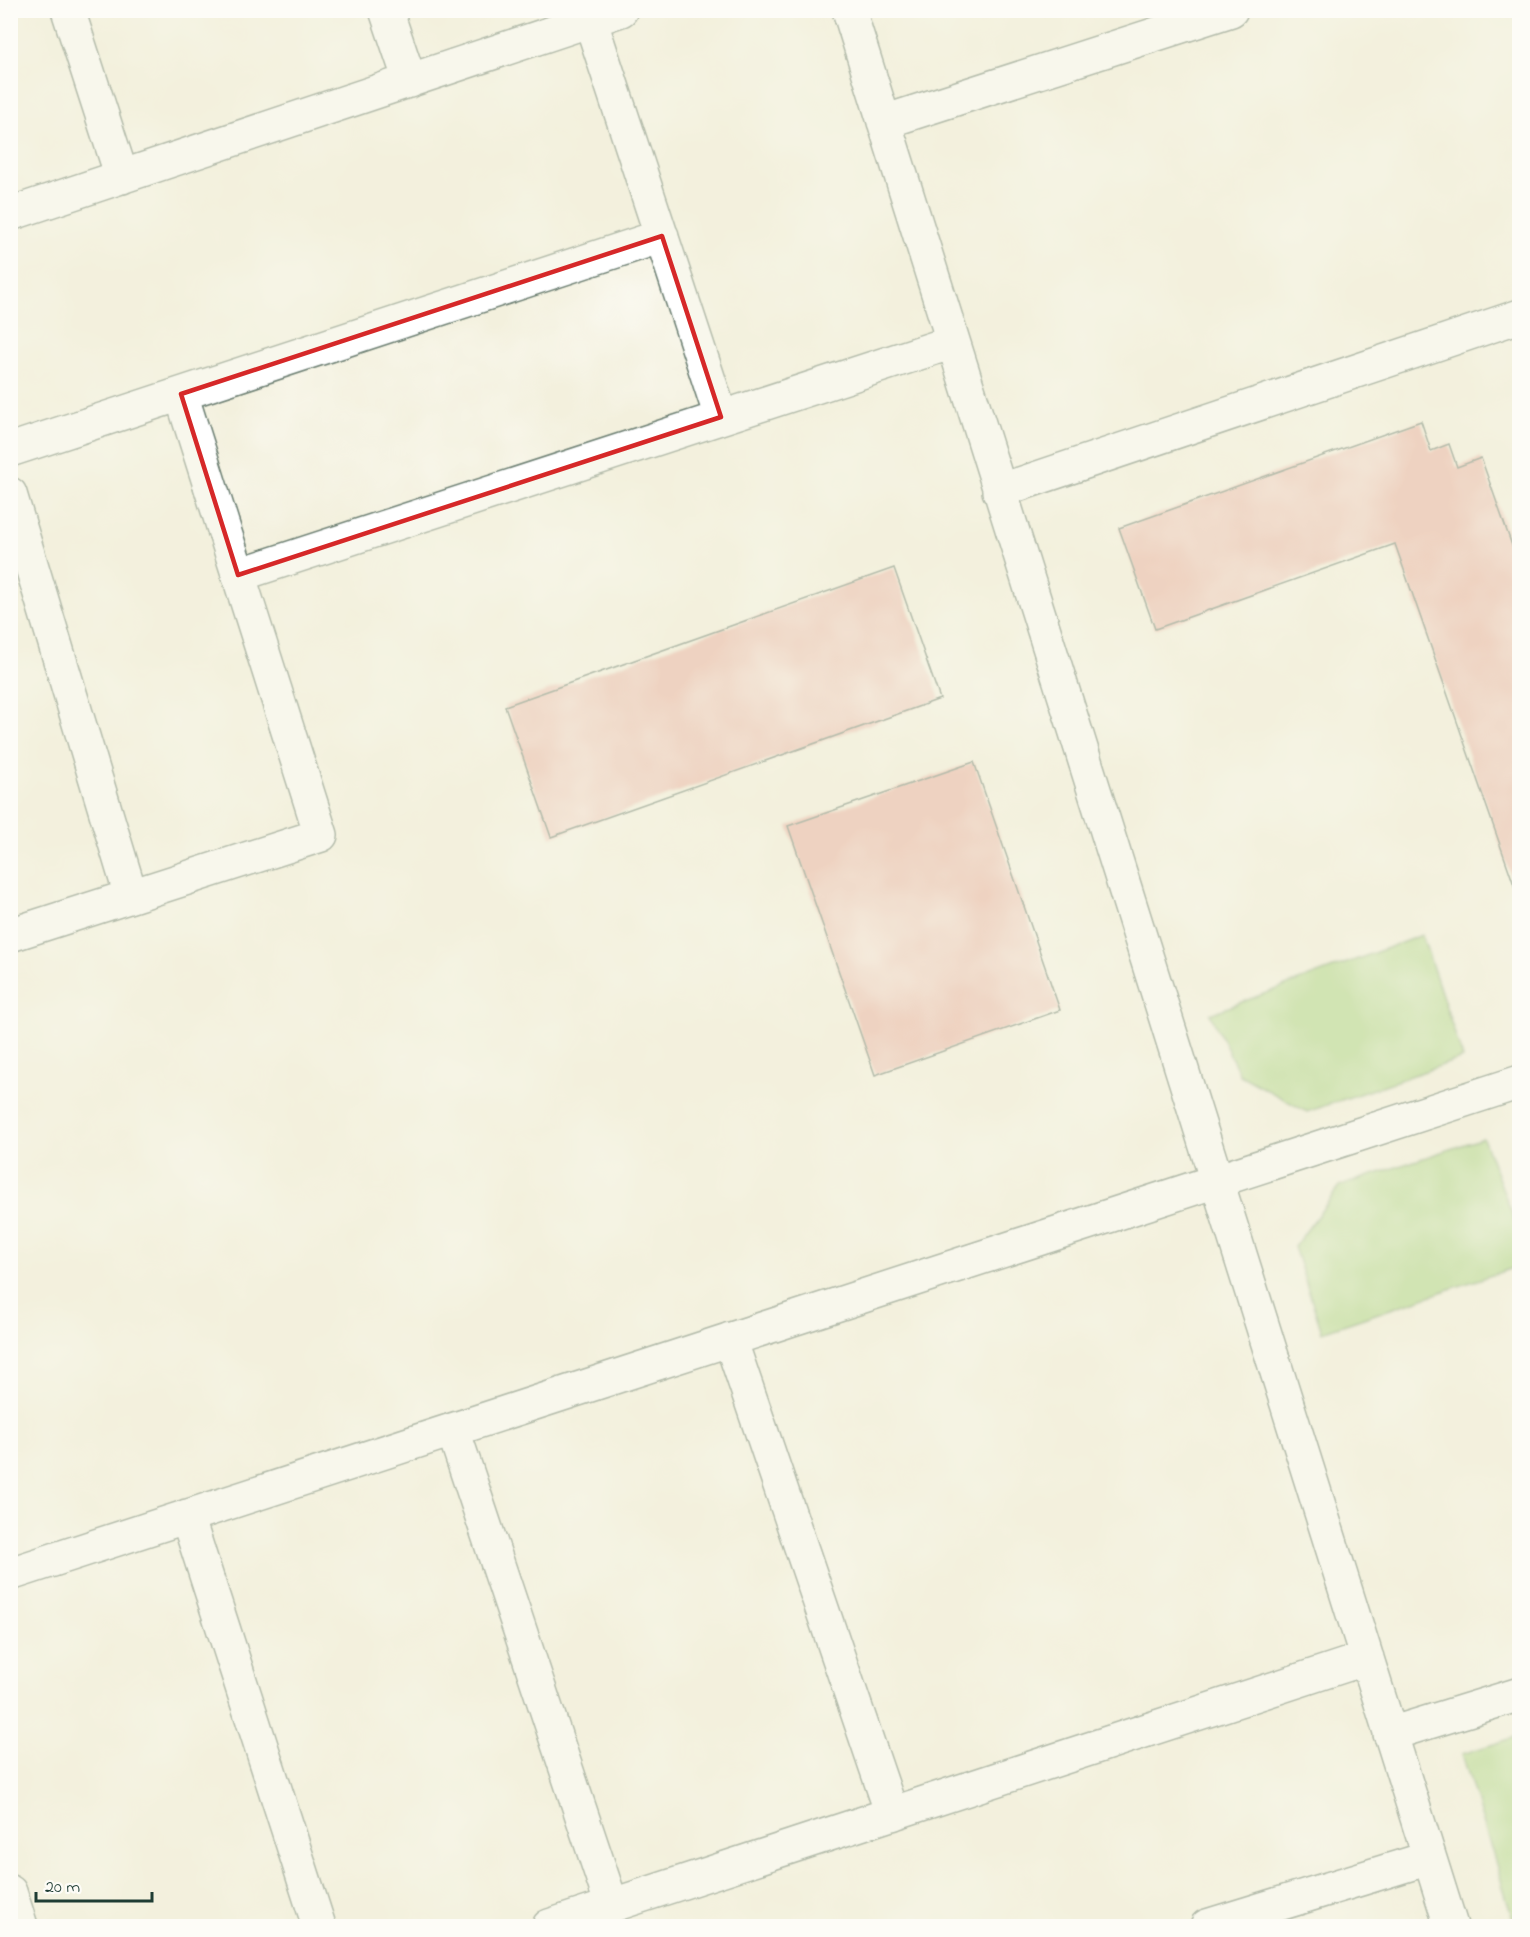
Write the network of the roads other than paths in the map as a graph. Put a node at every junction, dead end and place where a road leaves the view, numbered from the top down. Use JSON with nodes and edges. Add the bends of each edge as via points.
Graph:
{"nodes":[{"id":1,"x":68,"y":10,"type":"edge"},
{"id":2,"x":386,"y":10,"type":"edge"},
{"id":3,"x":849,"y":10,"type":"edge"},
{"id":4,"x":1231,"y":10,"type":"edge"},
{"id":5,"x":600,"y":14,"type":"edge"},
{"id":6,"x":1147,"y":23,"type":"edge"},
{"id":7,"x":410,"y":81,"type":"junction"},
{"id":8,"x":884,"y":122,"type":"junction"},
{"id":9,"x":122,"y":177,"type":"junction"},
{"id":10,"x":10,"y":214,"type":"edge"},
{"id":11,"x":662,"y":236,"type":"junction"},
{"id":12,"x":1520,"y":316,"type":"edge"},
{"id":13,"x":953,"y":342,"type":"junction"},
{"id":14,"x":181,"y":394,"type":"junction"},
{"id":15,"x":721,"y":417,"type":"junction"},
{"id":16,"x":10,"y":450,"type":"edge"},
{"id":17,"x":999,"y":491,"type":"junction"},
{"id":18,"x":10,"y":494,"type":"edge"},
{"id":19,"x":238,"y":574,"type":"junction"},
{"id":20,"x":131,"y":896,"type":"junction"},
{"id":21,"x":10,"y":935,"type":"edge"},
{"id":22,"x":1520,"y":1082,"type":"edge"},
{"id":23,"x":1216,"y":1181,"type":"junction"},
{"id":24,"x":730,"y":1339,"type":"junction"},
{"id":25,"x":453,"y":1430,"type":"junction"},
{"id":26,"x":187,"y":1516,"type":"junction"},
{"id":27,"x":10,"y":1574,"type":"edge"},
{"id":28,"x":1367,"y":1658,"type":"junction"},
{"id":29,"x":1520,"y":1694,"type":"edge"},
{"id":30,"x":1390,"y":1734,"type":"junction"},
{"id":31,"x":892,"y":1814,"type":"junction"},
{"id":32,"x":1430,"y":1858,"type":"junction"},
{"id":33,"x":10,"y":1892,"type":"edge"},
{"id":34,"x":612,"y":1906,"type":"junction"},
{"id":35,"x":21,"y":1926,"type":"edge"},
{"id":36,"x":319,"y":1926,"type":"edge"},
{"id":37,"x":549,"y":1926,"type":"edge"},
{"id":38,"x":1207,"y":1926,"type":"edge"},
{"id":39,"x":1451,"y":1926,"type":"edge"}],
"edges":[{"from":1,"to":9,"type":"street"},
{"from":2,"to":7,"type":"street"},
{"from":3,"to":8,"type":"street"},
{"from":4,"to":6,"type":"street"},
{"from":5,"to":7,"type":"street"},
{"from":5,"to":11,"type":"street"},
{"from":6,"to":8,"type":"street"},
{"from":7,"to":9,"type":"street"},
{"from":8,"to":13,"type":"street"},
{"from":9,"to":10,"type":"street"},
{"from":11,"to":14,"type":"street"},
{"from":11,"to":15,"type":"street"},
{"from":12,"to":17,"type":"street"},
{"from":13,"to":15,"type":"street"},
{"from":13,"to":17,"type":"street"},
{"from":14,"to":16,"type":"street"},
{"from":14,"to":19,"type":"street"},
{"from":15,"to":19,"type":"street"},
{"from":17,"to":23,"type":"street"},
{"from":18,"to":20,"type":"street"},
{"from":19,"to":20,"type":"street","via":[[321,835]]},
{"from":20,"to":21,"type":"street"},
{"from":22,"to":23,"type":"street"},
{"from":23,"to":24,"type":"street"},
{"from":23,"to":28,"type":"street"},
{"from":24,"to":25,"type":"street"},
{"from":24,"to":31,"type":"street"},
{"from":25,"to":26,"type":"street"},
{"from":25,"to":34,"type":"street"},
{"from":26,"to":27,"type":"street"},
{"from":26,"to":36,"type":"street"},
{"from":28,"to":30,"type":"street"},
{"from":28,"to":31,"type":"street"},
{"from":29,"to":30,"type":"street"},
{"from":30,"to":32,"type":"street"},
{"from":31,"to":34,"type":"street"},
{"from":32,"to":38,"type":"street"},
{"from":32,"to":39,"type":"street"},
{"from":33,"to":35,"type":"street"},
{"from":34,"to":37,"type":"street"}]}
